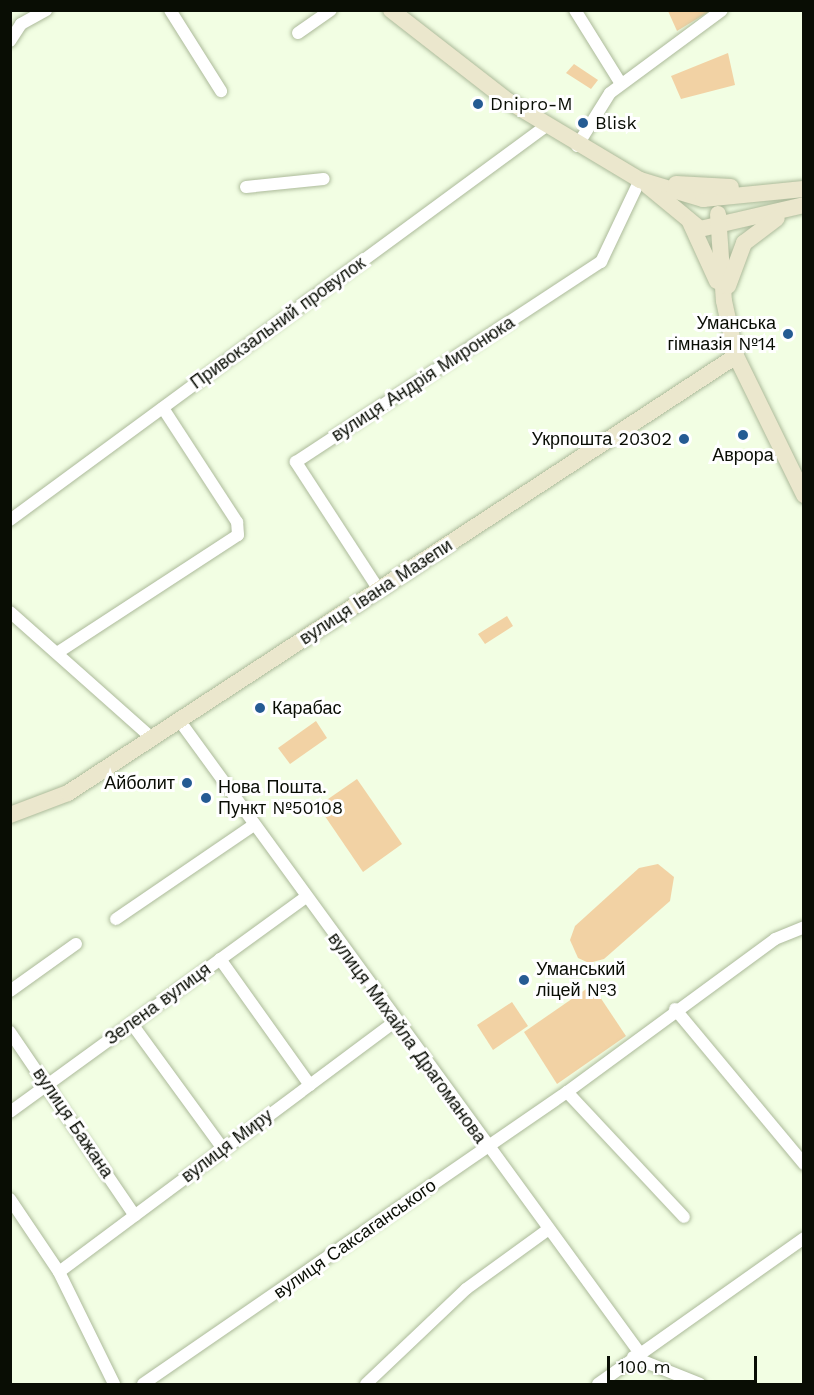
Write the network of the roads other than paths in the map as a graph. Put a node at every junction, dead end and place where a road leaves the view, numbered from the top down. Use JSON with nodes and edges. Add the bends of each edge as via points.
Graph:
{"nodes":[{"id":1,"x":46,"y":10,"type":"edge"},
{"id":2,"x":331,"y":10,"type":"edge"},
{"id":3,"x":391,"y":10,"type":"edge"},
{"id":4,"x":574,"y":10,"type":"edge"},
{"id":5,"x":722,"y":10,"type":"edge"},
{"id":6,"x":175,"y":12,"type":"edge"},
{"id":7,"x":297,"y":33,"type":"dead end"},
{"id":8,"x":10,"y":41,"type":"edge"},
{"id":9,"x":621,"y":84,"type":"junction"},
{"id":10,"x":221,"y":92,"type":"dead end"},
{"id":11,"x":546,"y":126,"type":"junction"},
{"id":12,"x":577,"y":146,"type":"junction"},
{"id":13,"x":324,"y":179,"type":"dead end"},
{"id":14,"x":640,"y":180,"type":"junction"},
{"id":15,"x":246,"y":187,"type":"dead end"},
{"id":16,"x":804,"y":189,"type":"edge"},
{"id":17,"x":776,"y":190,"type":"junction"},
{"id":18,"x":703,"y":198,"type":"junction"},
{"id":19,"x":797,"y":207,"type":"edge"},
{"id":20,"x":690,"y":222,"type":"junction"},
{"id":21,"x":715,"y":223,"type":"junction"},
{"id":22,"x":724,"y":301,"type":"junction"},
{"id":23,"x":735,"y":356,"type":"junction"},
{"id":24,"x":163,"y":408,"type":"junction"},
{"id":25,"x":804,"y":495,"type":"edge"},
{"id":26,"x":10,"y":520,"type":"edge"},
{"id":27,"x":379,"y":590,"type":"junction"},
{"id":28,"x":10,"y":612,"type":"edge"},
{"id":29,"x":57,"y":653,"type":"junction"},
{"id":30,"x":179,"y":720,"type":"junction"},
{"id":31,"x":152,"y":738,"type":"junction"},
{"id":32,"x":10,"y":815,"type":"edge"},
{"id":33,"x":254,"y":825,"type":"junction"},
{"id":34,"x":306,"y":897,"type":"junction"},
{"id":35,"x":116,"y":920,"type":"dead end"},
{"id":36,"x":804,"y":927,"type":"edge"},
{"id":37,"x":76,"y":944,"type":"dead end"},
{"id":38,"x":220,"y":959,"type":"junction"},
{"id":39,"x":10,"y":991,"type":"edge"},
{"id":40,"x":675,"y":1009,"type":"junction"},
{"id":41,"x":396,"y":1021,"type":"junction"},
{"id":42,"x":132,"y":1024,"type":"junction"},
{"id":43,"x":10,"y":1032,"type":"edge"},
{"id":44,"x":48,"y":1085,"type":"junction"},
{"id":45,"x":310,"y":1085,"type":"junction"},
{"id":46,"x":567,"y":1092,"type":"junction"},
{"id":47,"x":10,"y":1112,"type":"edge"},
{"id":48,"x":486,"y":1148,"type":"junction"},
{"id":49,"x":224,"y":1149,"type":"junction"},
{"id":50,"x":804,"y":1164,"type":"edge"},
{"id":51,"x":10,"y":1200,"type":"edge"},
{"id":52,"x":135,"y":1216,"type":"junction"},
{"id":53,"x":684,"y":1217,"type":"dead end"},
{"id":54,"x":549,"y":1229,"type":"junction"},
{"id":55,"x":804,"y":1238,"type":"edge"},
{"id":56,"x":59,"y":1272,"type":"junction"},
{"id":57,"x":636,"y":1355,"type":"junction"},
{"id":58,"x":114,"y":1384,"type":"edge"},
{"id":59,"x":143,"y":1384,"type":"edge"},
{"id":60,"x":366,"y":1384,"type":"edge"},
{"id":61,"x":598,"y":1384,"type":"edge"},
{"id":62,"x":700,"y":1384,"type":"edge"}],
"edges":[{"from":1,"to":8,"type":"street","via":[[21,24]]},
{"from":2,"to":7,"type":"street"},
{"from":3,"to":11,"type":"main road"},
{"from":4,"to":9,"type":"street"},
{"from":5,"to":9,"type":"street"},
{"from":6,"to":10,"type":"street"},
{"from":9,"to":12,"type":"street"},
{"from":11,"to":12,"type":"main road"},
{"from":11,"to":24,"type":"street","name":"Привокзальний провулок"},
{"from":12,"to":14,"type":"main road"},
{"from":13,"to":15,"type":"street"},
{"from":14,"to":17,"type":"main road"},
{"from":14,"to":18,"type":"main road"},
{"from":14,"to":20,"type":"main road"},
{"from":14,"to":27,"type":"street","name":"вулиця Андрія Миронюка","via":[[601,262],[296,462]]},
{"from":16,"to":17,"type":"main road"},
{"from":17,"to":18,"type":"main road"},
{"from":18,"to":20,"type":"main road","via":[[690,206]]},
{"from":18,"to":21,"type":"main road","via":[[714,203]]},
{"from":19,"to":21,"type":"main road"},
{"from":19,"to":22,"type":"main road","via":[[744,243]]},
{"from":20,"to":21,"type":"main road"},
{"from":20,"to":22,"type":"main road"},
{"from":21,"to":22,"type":"main road"},
{"from":22,"to":23,"type":"main road"},
{"from":23,"to":25,"type":"main road"},
{"from":23,"to":27,"type":"main road","name":"вулиця Івана Мазепи"},
{"from":24,"to":26,"type":"street","name":"Привокзальний провулок"},
{"from":24,"to":29,"type":"street","via":[[237,522],[238,535]]},
{"from":27,"to":30,"type":"main road","name":"вулиця Івана Мазепи"},
{"from":28,"to":29,"type":"street"},
{"from":29,"to":31,"type":"street"},
{"from":30,"to":31,"type":"main road","name":"вулиця Івана Мазепи"},
{"from":30,"to":33,"type":"street","name":"вулиця Михайла Драгоманова"},
{"from":31,"to":32,"type":"main road","name":"вулиця Івана Мазепи","via":[[68,793]]},
{"from":33,"to":34,"type":"street","name":"вулиця Михайла Драгоманова"},
{"from":33,"to":35,"type":"street"},
{"from":34,"to":38,"type":"street","name":"Зелена вулиця"},
{"from":34,"to":41,"type":"street","name":"вулиця Михайла Драгоманова"},
{"from":36,"to":40,"type":"street","name":"вулиця Саксаганського","via":[[775,939]]},
{"from":37,"to":39,"type":"street"},
{"from":38,"to":42,"type":"street","name":"Зелена вулиця"},
{"from":38,"to":45,"type":"street"},
{"from":40,"to":46,"type":"street","name":"вулиця Саксаганського"},
{"from":40,"to":50,"type":"street"},
{"from":41,"to":45,"type":"street","name":"вулиця Миру"},
{"from":41,"to":48,"type":"street","name":"вулиця Михайла Драгоманова"},
{"from":42,"to":44,"type":"street","name":"Зелена вулиця"},
{"from":42,"to":49,"type":"street"},
{"from":43,"to":44,"type":"street","name":"вулиця Бажана"},
{"from":44,"to":47,"type":"street","name":"Зелена вулиця"},
{"from":44,"to":52,"type":"street","name":"вулиця Бажана"},
{"from":45,"to":49,"type":"street","name":"вулиця Миру"},
{"from":46,"to":48,"type":"street","name":"вулиця Саксаганського"},
{"from":46,"to":53,"type":"street"},
{"from":48,"to":54,"type":"street","name":"вулиця Михайла Драгоманова"},
{"from":48,"to":59,"type":"street","name":"вулиця Саксаганського"},
{"from":49,"to":52,"type":"street","name":"вулиця Миру"},
{"from":51,"to":56,"type":"street"},
{"from":52,"to":56,"type":"street","name":"вулиця Миру"},
{"from":54,"to":57,"type":"street","name":"вулиця Михайла Драгоманова"},
{"from":54,"to":60,"type":"street","via":[[466,1289]]},
{"from":55,"to":57,"type":"street"},
{"from":56,"to":58,"type":"street"},
{"from":57,"to":61,"type":"street"},
{"from":57,"to":62,"type":"street"}]}
